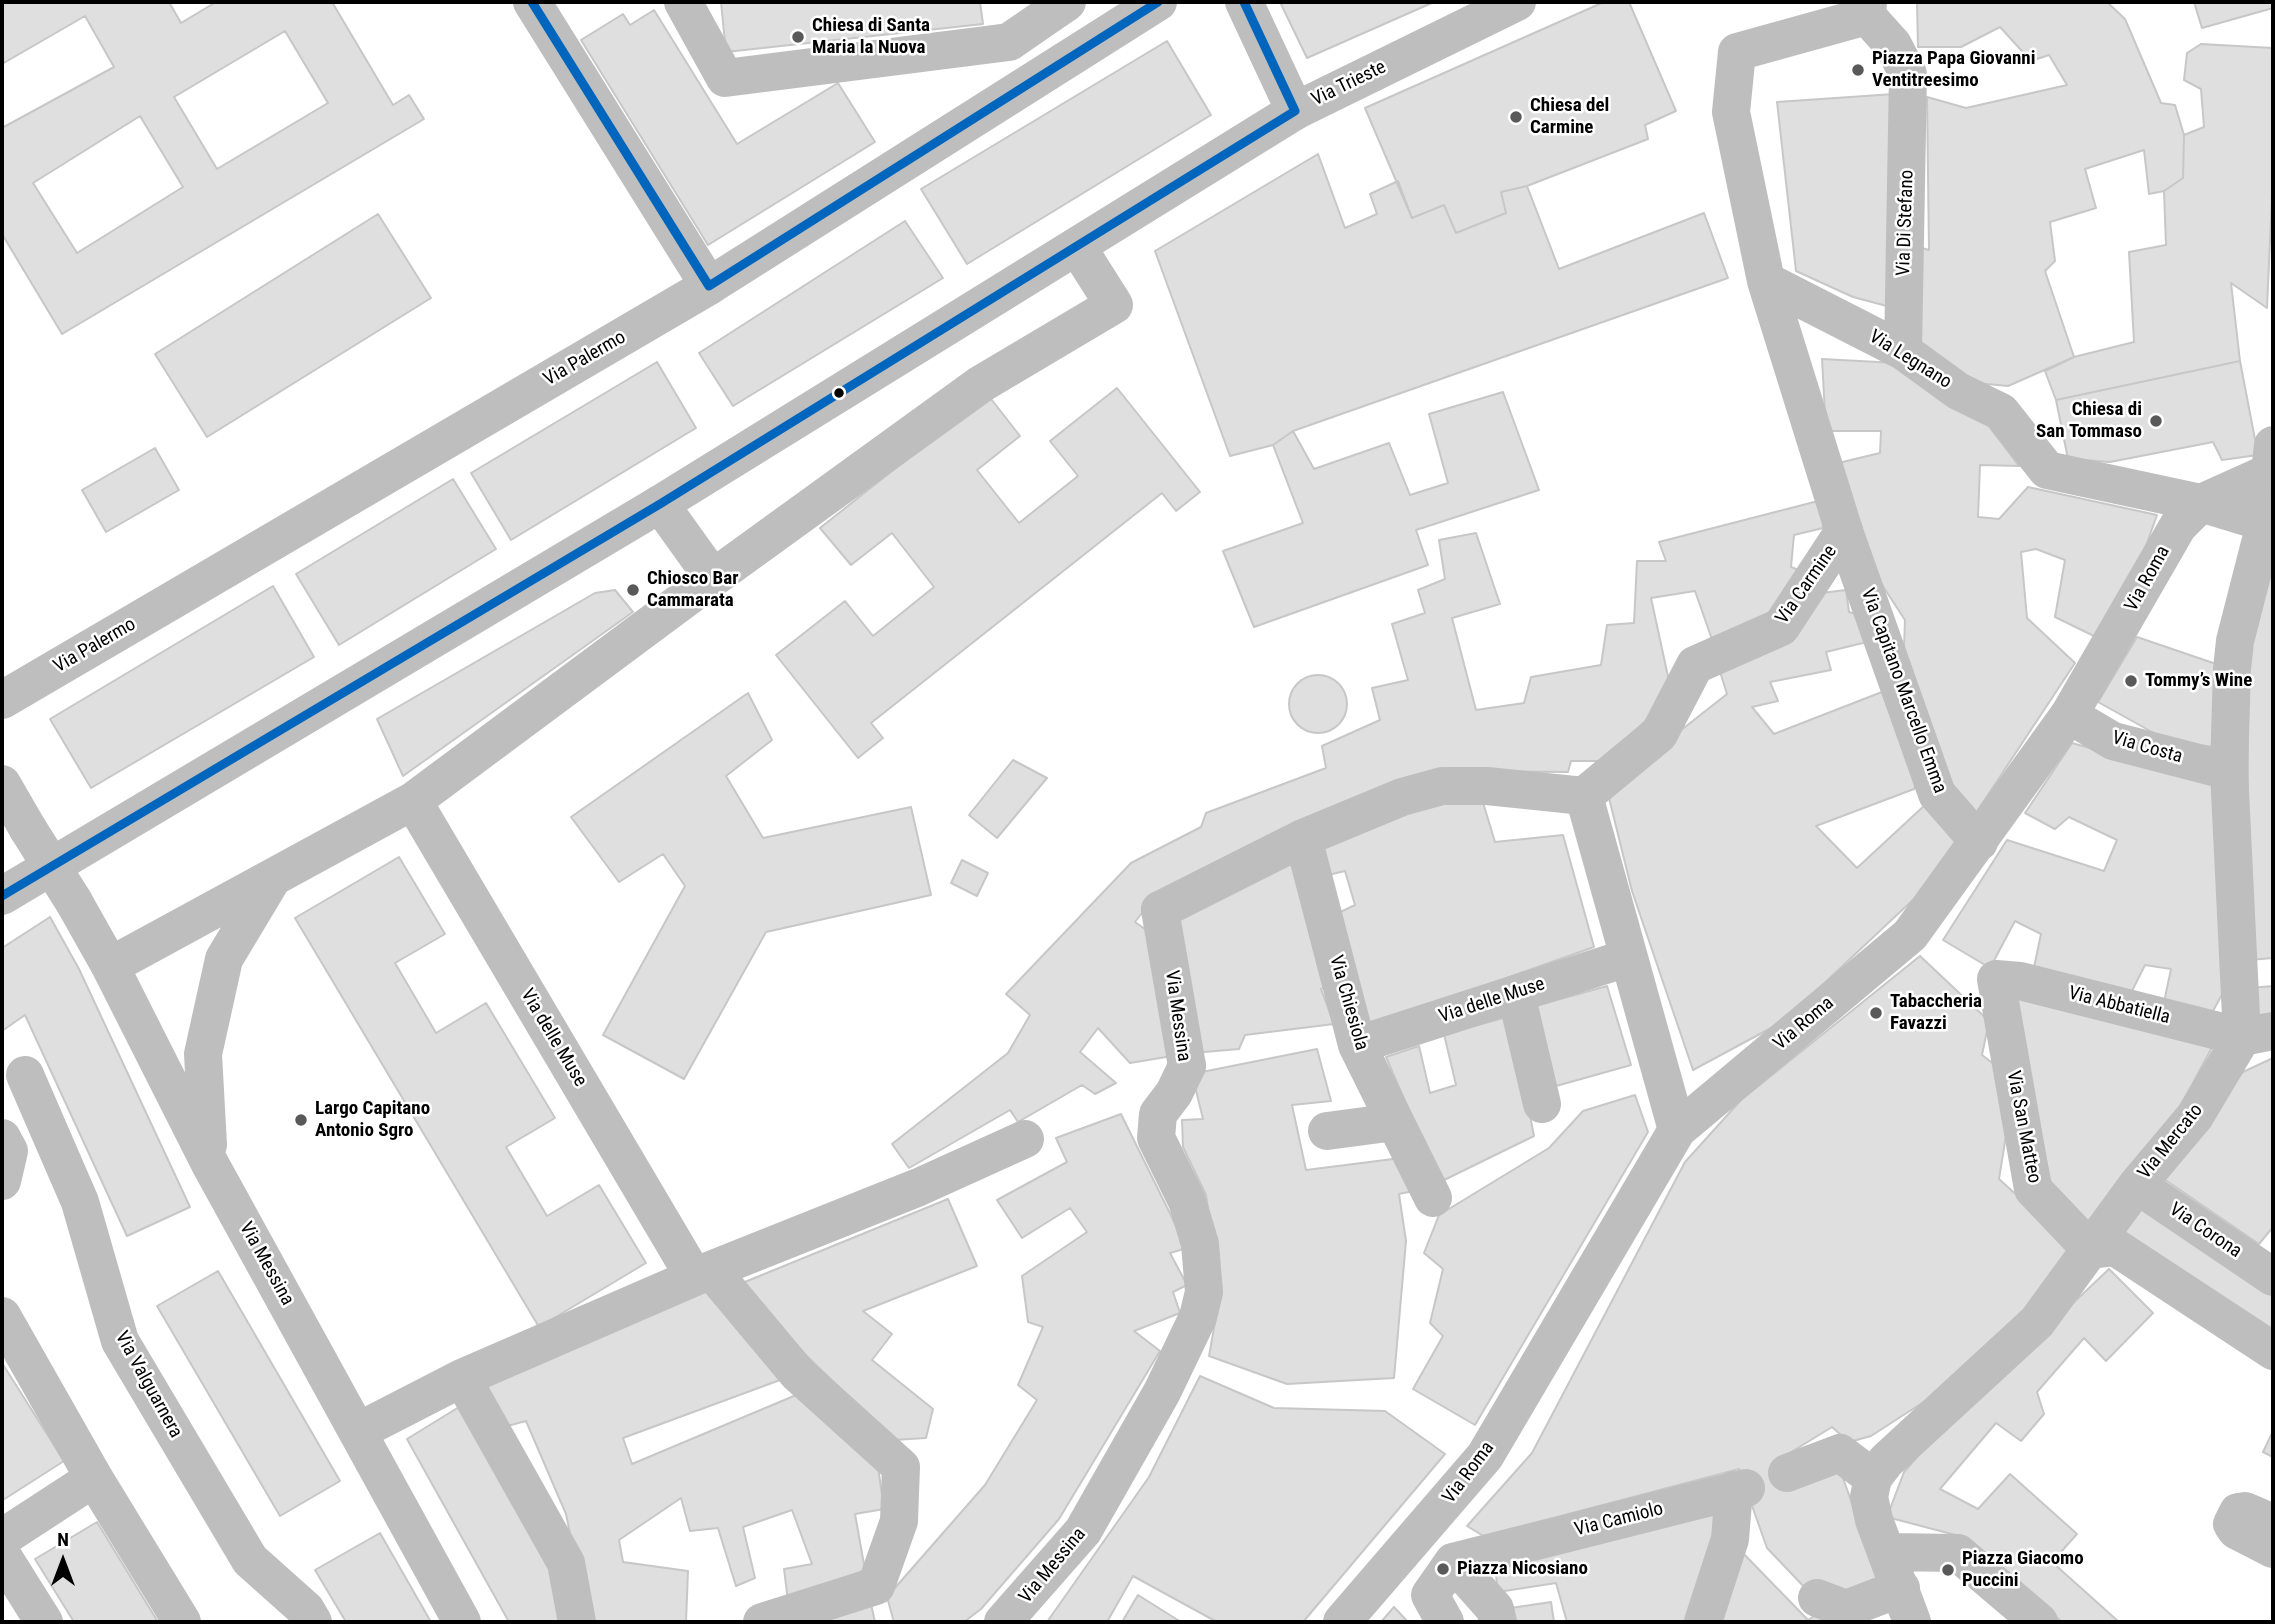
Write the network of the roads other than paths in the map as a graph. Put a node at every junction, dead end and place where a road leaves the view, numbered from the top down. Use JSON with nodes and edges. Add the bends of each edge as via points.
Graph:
{"nodes":[{"id":1,"x":532,"y":2,"type":"edge"},
{"id":2,"x":683,"y":2,"type":"edge"},
{"id":3,"x":1067,"y":2,"type":"edge"},
{"id":4,"x":1158,"y":2,"type":"edge"},
{"id":5,"x":1244,"y":2,"type":"edge"},
{"id":6,"x":1517,"y":2,"type":"edge"},
{"id":7,"x":1868,"y":9,"type":"edge"},
{"id":8,"x":1295,"y":111,"type":"junction"},
{"id":9,"x":1078,"y":248,"type":"junction"},
{"id":10,"x":1766,"y":281,"type":"junction"},
{"id":11,"x":709,"y":286,"type":"junction"},
{"id":12,"x":1903,"y":351,"type":"junction"},
{"id":13,"x":2272,"y":458,"type":"edge"},
{"id":14,"x":2201,"y":503,"type":"junction"},
{"id":15,"x":660,"y":504,"type":"junction"},
{"id":16,"x":2269,"y":525,"type":"edge"},
{"id":17,"x":1844,"y":531,"type":"junction"},
{"id":18,"x":713,"y":578,"type":"junction"},
{"id":19,"x":2,"y":701,"type":"edge"},
{"id":20,"x":2070,"y":715,"type":"junction"},
{"id":21,"x":2229,"y":771,"type":"junction"},
{"id":22,"x":2,"y":784,"type":"edge"},
{"id":23,"x":1584,"y":796,"type":"junction"},
{"id":24,"x":413,"y":801,"type":"junction"},
{"id":25,"x":1303,"y":838,"type":"junction"},
{"id":26,"x":1979,"y":842,"type":"junction"},
{"id":27,"x":272,"y":880,"type":"junction"},
{"id":28,"x":2,"y":896,"type":"edge"},
{"id":29,"x":1627,"y":958,"type":"junction"},
{"id":30,"x":110,"y":966,"type":"junction"},
{"id":31,"x":1996,"y":979,"type":"joint"},
{"id":32,"x":1516,"y":993,"type":"junction"},
{"id":33,"x":2258,"y":1034,"type":"edge"},
{"id":34,"x":1357,"y":1045,"type":"junction"},
{"id":35,"x":25,"y":1075,"type":"dead end"},
{"id":36,"x":1542,"y":1104,"type":"dead end"},
{"id":37,"x":1395,"y":1122,"type":"junction"},
{"id":38,"x":1677,"y":1130,"type":"junction"},
{"id":39,"x":1327,"y":1131,"type":"dead end"},
{"id":40,"x":2,"y":1138,"type":"edge"},
{"id":41,"x":1025,"y":1139,"type":"dead end"},
{"id":42,"x":209,"y":1162,"type":"junction"},
{"id":43,"x":2,"y":1181,"type":"edge"},
{"id":44,"x":2137,"y":1185,"type":"junction"},
{"id":45,"x":1433,"y":1198,"type":"dead end"},
{"id":46,"x":2091,"y":1250,"type":"junction"},
{"id":47,"x":702,"y":1273,"type":"junction"},
{"id":48,"x":2273,"y":1277,"type":"edge"},
{"id":49,"x":2,"y":1316,"type":"edge"},
{"id":50,"x":2273,"y":1351,"type":"edge"},
{"id":51,"x":462,"y":1378,"type":"junction"},
{"id":52,"x":359,"y":1431,"type":"junction"},
{"id":53,"x":1787,"y":1473,"type":"dead end"},
{"id":54,"x":94,"y":1478,"type":"junction"},
{"id":55,"x":1873,"y":1478,"type":"junction"},
{"id":56,"x":2273,"y":1523,"type":"edge"},
{"id":57,"x":2,"y":1538,"type":"edge"},
{"id":58,"x":2273,"y":1549,"type":"edge"},
{"id":59,"x":1887,"y":1552,"type":"junction"},
{"id":60,"x":2,"y":1555,"type":"edge"},
{"id":61,"x":1453,"y":1562,"type":"junction"},
{"id":62,"x":1817,"y":1598,"type":"dead end"},
{"id":63,"x":1906,"y":1605,"type":"edge"},
{"id":64,"x":2030,"y":1614,"type":"edge"},
{"id":65,"x":44,"y":1622,"type":"edge"},
{"id":66,"x":182,"y":1622,"type":"edge"},
{"id":67,"x":313,"y":1622,"type":"edge"},
{"id":68,"x":462,"y":1622,"type":"edge"},
{"id":69,"x":577,"y":1622,"type":"edge"},
{"id":70,"x":762,"y":1622,"type":"edge"},
{"id":71,"x":1003,"y":1622,"type":"edge"},
{"id":72,"x":1342,"y":1622,"type":"edge"},
{"id":73,"x":1445,"y":1622,"type":"edge"},
{"id":74,"x":1498,"y":1622,"type":"edge"},
{"id":75,"x":1703,"y":1622,"type":"edge"}],
"edges":[{"from":1,"to":11,"type":"street"},
{"from":2,"to":3,"type":"street","via":[[725,78],[1009,42]]},
{"from":4,"to":11,"type":"street","name":"Via Palermo"},
{"from":5,"to":8,"type":"street"},
{"from":6,"to":8,"type":"street","name":"Via Trieste"},
{"from":7,"to":10,"type":"street","via":[[1737,52],[1731,112]]},
{"from":7,"to":12,"type":"street","name":"Via Di Stefano","via":[[1908,74]]},
{"from":8,"to":9,"type":"street","name":"Via Trieste"},
{"from":9,"to":15,"type":"street","name":"Via Trieste"},
{"from":9,"to":18,"type":"street","via":[[1114,305],[981,384]]},
{"from":10,"to":12,"type":"street","name":"Via Legnano"},
{"from":10,"to":17,"type":"street","name":"Via Carmine"},
{"from":11,"to":19,"type":"street","name":"Via Palermo"},
{"from":12,"to":14,"type":"street","name":"Via Legnano","via":[[1958,391],[2001,412],[2047,470]]},
{"from":13,"to":14,"type":"street","name":"Via Roma"},
{"from":13,"to":16,"type":"street"},
{"from":14,"to":16,"type":"street","name":"Via Legnano"},
{"from":14,"to":20,"type":"street","name":"Via Roma","via":[[2178,526]]},
{"from":15,"to":18,"type":"street"},
{"from":15,"to":28,"type":"street","name":"Via Trieste"},
{"from":16,"to":21,"type":"street","via":[[2235,641]]},
{"from":17,"to":23,"type":"street","name":"Via Carmine","via":[[1781,627],[1695,665],[1659,734]]},
{"from":17,"to":26,"type":"street","name":"Via Capitano Marcello Emma","via":[[1937,794]]},
{"from":18,"to":24,"type":"street"},
{"from":20,"to":21,"type":"street","name":"Via Costa","via":[[2113,741]]},
{"from":20,"to":26,"type":"street","name":"Via Roma"},
{"from":21,"to":33,"type":"street"},
{"from":22,"to":30,"type":"street","name":"Via Messina","bridge":true},
{"from":23,"to":25,"type":"street","name":"Via Messina","via":[[1442,786],[1402,797]]},
{"from":23,"to":29,"type":"street"},
{"from":24,"to":27,"type":"street"},
{"from":24,"to":47,"type":"street","name":"Via delle Muse"},
{"from":25,"to":34,"type":"street","name":"Via Chiesiola"},
{"from":25,"to":71,"type":"street","name":"Via Messina","via":[[1160,910],[1187,1066],[1158,1114],[1156,1139],[1187,1201],[1200,1244],[1204,1292],[1198,1317],[1162,1392],[1083,1531]]},
{"from":26,"to":38,"type":"street","name":"Via Roma","via":[[1910,935]]},
{"from":27,"to":30,"type":"street"},
{"from":27,"to":42,"type":"street","via":[[225,959],[206,1040]]},
{"from":29,"to":32,"type":"street","name":"Via delle Muse"},
{"from":29,"to":38,"type":"street"},
{"from":30,"to":42,"type":"street","name":"Via Messina"},
{"from":31,"to":33,"type":"street","name":"Via Abbatiella"},
{"from":31,"to":46,"type":"street","name":"Via San Matteo","via":[[2033,1189]]},
{"from":32,"to":34,"type":"street","name":"Via delle Muse"},
{"from":32,"to":36,"type":"street"},
{"from":33,"to":44,"type":"street","name":"Via Mercato"},
{"from":34,"to":37,"type":"street","name":"Via Chiesiola"},
{"from":35,"to":67,"type":"street","name":"Via Valguarnera","via":[[80,1202],[120,1341],[250,1560],[306,1610]]},
{"from":37,"to":39,"type":"street"},
{"from":37,"to":45,"type":"street","name":"Via Chiesiola"},
{"from":38,"to":72,"type":"street","name":"Via Roma","via":[[1485,1456]]},
{"from":40,"to":43,"type":"street","via":[[9,1151]]},
{"from":41,"to":47,"type":"street","via":[[919,1187]]},
{"from":42,"to":52,"type":"street","name":"Via Messina"},
{"from":44,"to":46,"type":"street","name":"Via Mercato"},
{"from":44,"to":48,"type":"street","name":"Via Corona"},
{"from":46,"to":50,"type":"street","via":[[2115,1247]]},
{"from":46,"to":55,"type":"street","name":"Via Mercato","via":[[2037,1322]]},
{"from":47,"to":51,"type":"street"},
{"from":47,"to":70,"type":"street","name":"Via delle Muse","via":[[798,1374],[901,1467],[899,1521],[876,1586]]},
{"from":49,"to":54,"type":"street"},
{"from":51,"to":52,"type":"street"},
{"from":51,"to":69,"type":"street","via":[[566,1563]]},
{"from":52,"to":68,"type":"street","name":"Via Messina"},
{"from":53,"to":55,"type":"street","via":[[1840,1453]]},
{"from":54,"to":57,"type":"street"},
{"from":54,"to":66,"type":"street"},
{"from":55,"to":59,"type":"street","via":[[1869,1497]]},
{"from":56,"to":58,"type":"street","via":[[2238,1511],[2232,1524]]},
{"from":59,"to":63,"type":"street"},
{"from":59,"to":64,"type":"street","via":[[1958,1553]]},
{"from":60,"to":65,"type":"street"},
{"from":61,"to":73,"type":"street","via":[[1430,1595]]},
{"from":61,"to":74,"type":"street","via":[[1495,1609]]},
{"from":61,"to":75,"type":"street","name":"Via Camiolo","via":[[1740,1489],[1730,1539]]},
{"from":62,"to":63,"type":"street","via":[[1846,1609]]}]}
